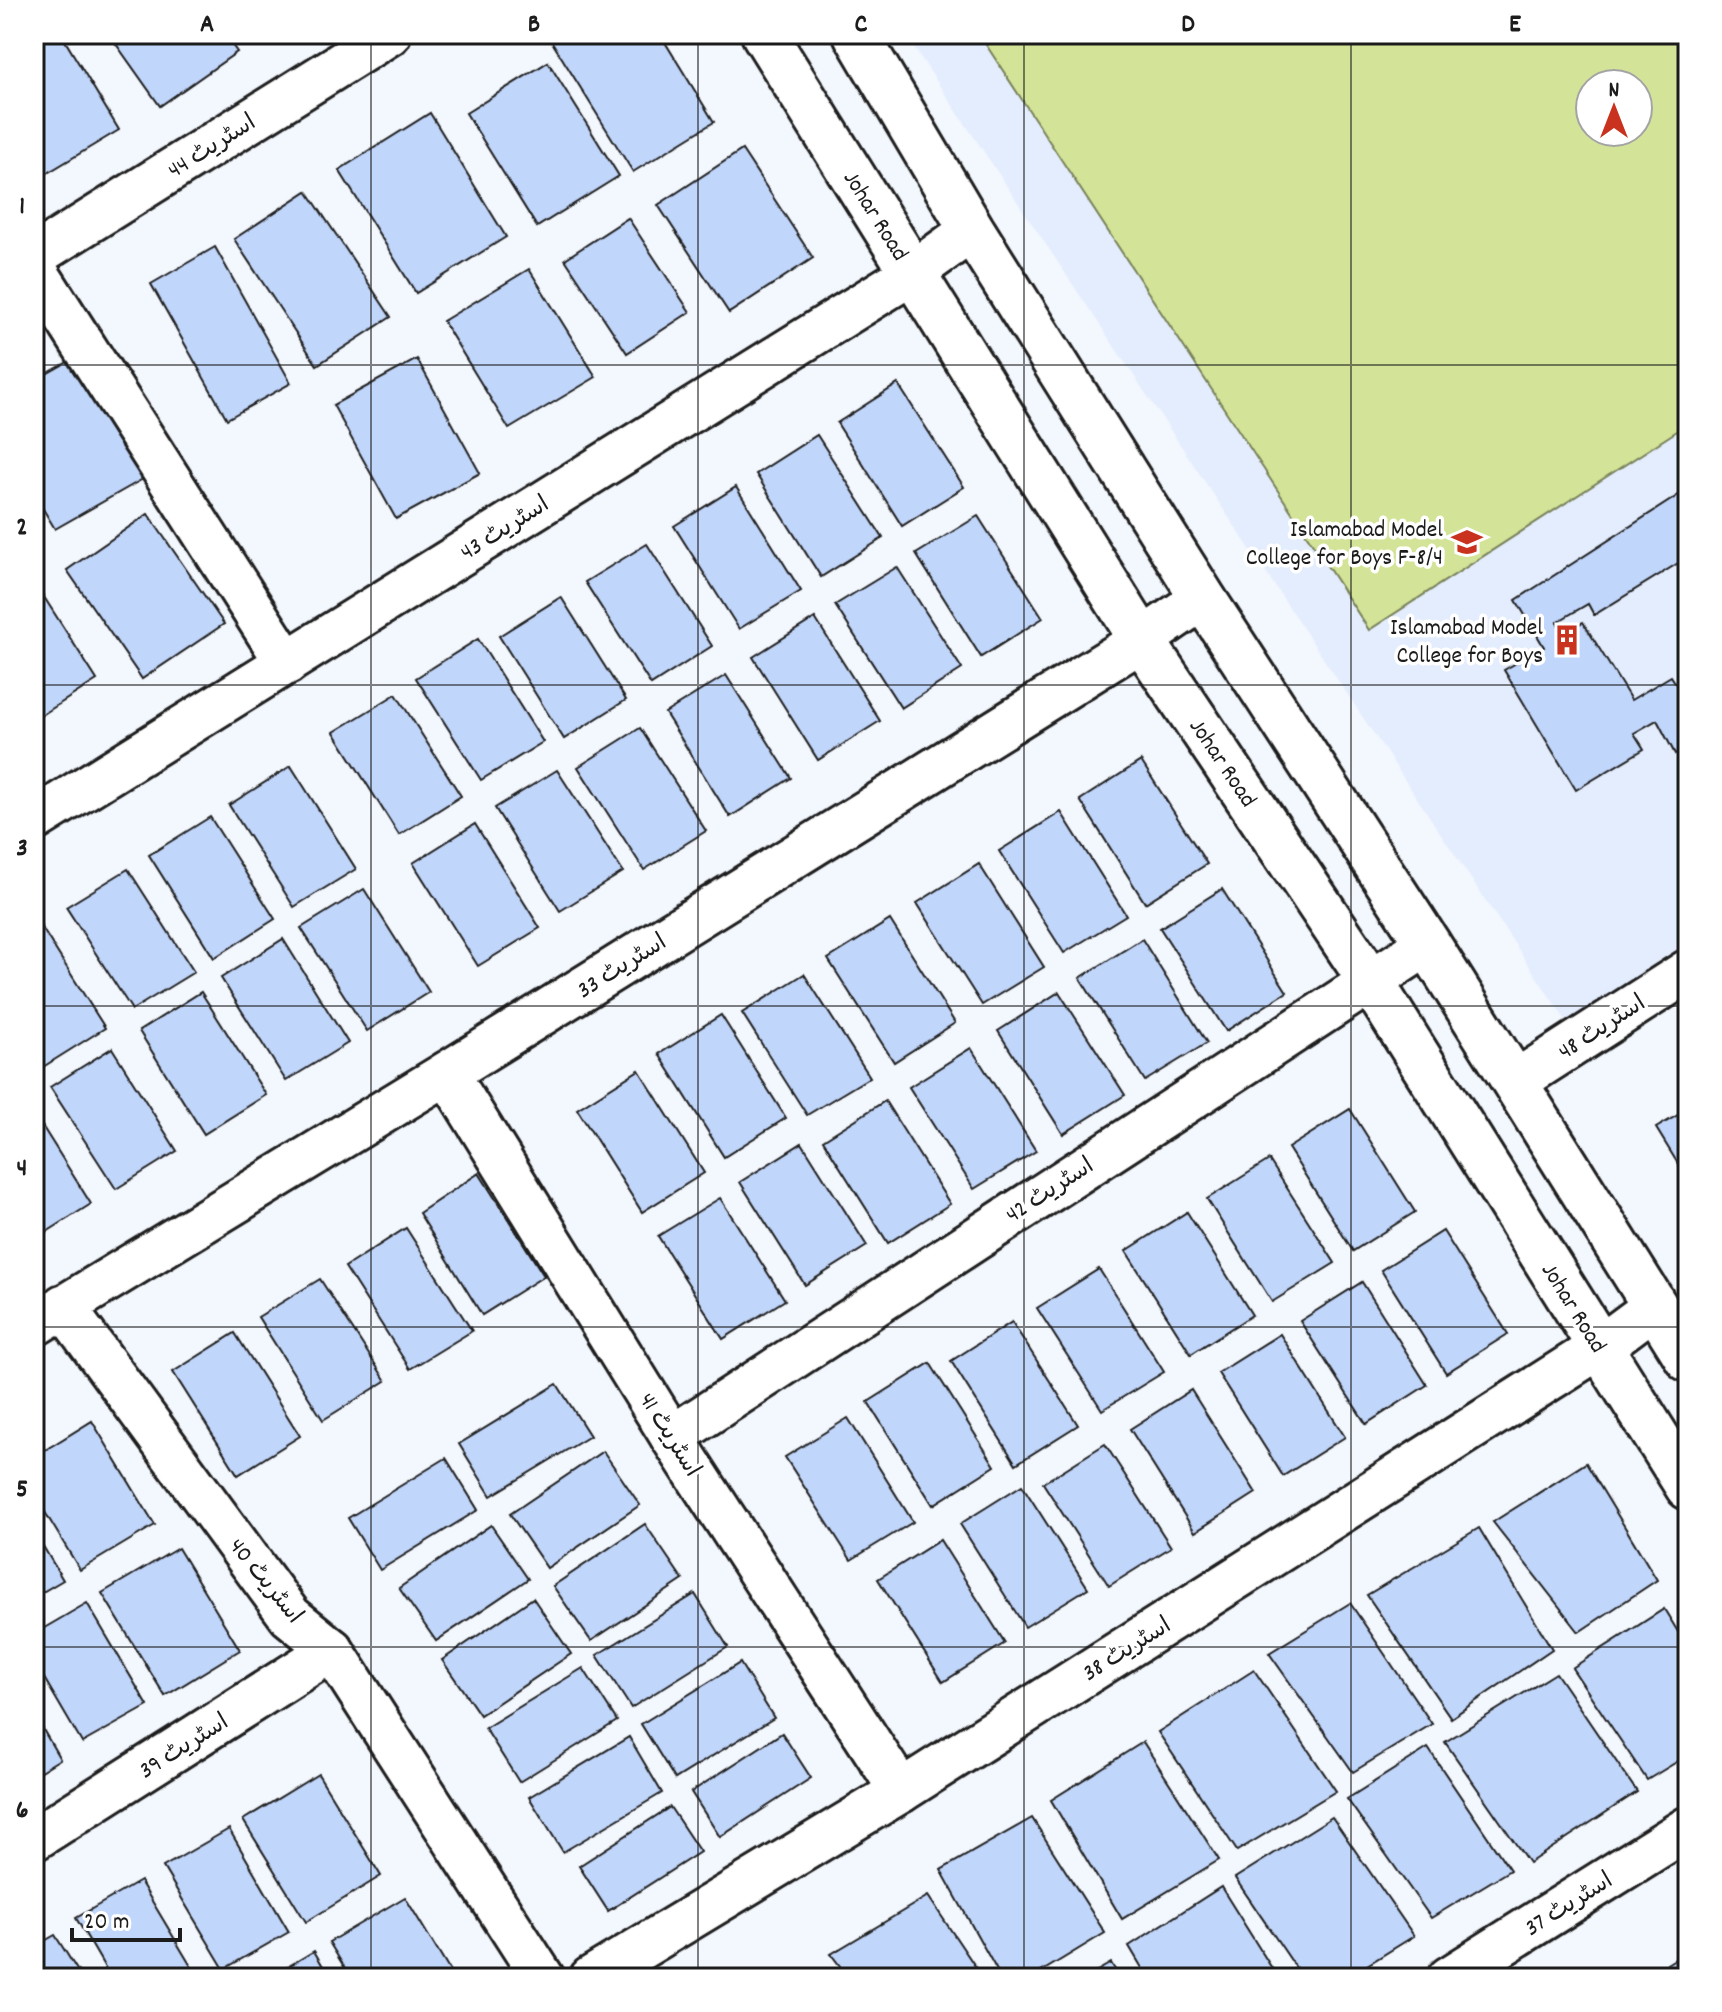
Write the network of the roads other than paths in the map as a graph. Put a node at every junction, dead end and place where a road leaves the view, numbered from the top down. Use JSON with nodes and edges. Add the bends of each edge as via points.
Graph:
{"nodes":[{"id":1,"x":389,"y":34,"type":"edge"},
{"id":2,"x":764,"y":34,"type":"edge"},
{"id":3,"x":856,"y":34,"type":"edge"},
{"id":4,"x":972,"y":230,"type":"junction"},
{"id":5,"x":34,"y":256,"type":"edge"},
{"id":6,"x":34,"y":268,"type":"edge"},
{"id":7,"x":912,"y":273,"type":"junction"},
{"id":8,"x":1203,"y":598,"type":"junction"},
{"id":9,"x":1142,"y":640,"type":"junction"},
{"id":10,"x":287,"y":663,"type":"junction"},
{"id":11,"x":34,"y":820,"type":"edge"},
{"id":12,"x":1428,"y":944,"type":"junction"},
{"id":13,"x":1688,"y":971,"type":"edge"},
{"id":14,"x":1370,"y":980,"type":"junction"},
{"id":15,"x":447,"y":1073,"type":"junction"},
{"id":16,"x":1515,"y":1082,"type":"junction"},
{"id":17,"x":1655,"y":1306,"type":"junction"},
{"id":18,"x":49,"y":1315,"type":"edge"},
{"id":19,"x":1600,"y":1347,"type":"junction"},
{"id":20,"x":1688,"y":1359,"type":"edge"},
{"id":21,"x":672,"y":1437,"type":"junction"},
{"id":22,"x":1688,"y":1487,"type":"edge"},
{"id":23,"x":332,"y":1650,"type":"junction"},
{"id":24,"x":901,"y":1791,"type":"junction"},
{"id":25,"x":1688,"y":1828,"type":"edge"},
{"id":26,"x":34,"y":1839,"type":"edge"},
{"id":27,"x":543,"y":1978,"type":"edge"},
{"id":28,"x":591,"y":1978,"type":"edge"},
{"id":29,"x":1449,"y":1978,"type":"edge"}],
"edges":[{"from":1,"to":5,"type":"street","name":"اسٹریٹ 44"},
{"from":2,"to":7,"type":"street","name":"Johar Road"},
{"from":3,"to":4,"type":"street"},
{"from":4,"to":7,"type":"street","name":"اسٹریٹ 43"},
{"from":4,"to":8,"type":"street"},
{"from":6,"to":10,"type":"street"},
{"from":7,"to":9,"type":"street","name":"Johar Road"},
{"from":7,"to":10,"type":"street","name":"اسٹریٹ 43"},
{"from":8,"to":9,"type":"street","name":"اسٹریٹ 33"},
{"from":8,"to":12,"type":"street"},
{"from":9,"to":14,"type":"street","name":"Johar Road"},
{"from":9,"to":15,"type":"street","name":"اسٹریٹ 33"},
{"from":10,"to":11,"type":"street","name":"اسٹریٹ 43"},
{"from":12,"to":14,"type":"street","name":"اسٹریٹ 42"},
{"from":12,"to":16,"type":"street"},
{"from":13,"to":16,"type":"street","name":"اسٹریٹ 48"},
{"from":14,"to":19,"type":"street","name":"Johar Road"},
{"from":14,"to":21,"type":"street","name":"اسٹریٹ 42"},
{"from":15,"to":18,"type":"street","name":"اسٹریٹ 33"},
{"from":15,"to":21,"type":"street","name":"اسٹریٹ 41"},
{"from":16,"to":17,"type":"street"},
{"from":17,"to":19,"type":"street","name":"اسٹریٹ 38"},
{"from":17,"to":20,"type":"street"},
{"from":18,"to":23,"type":"street","name":"اسٹریٹ 40","via":[[290,1616]]},
{"from":19,"to":22,"type":"street","name":"Johar Road"},
{"from":19,"to":24,"type":"street","name":"اسٹریٹ 38"},
{"from":21,"to":24,"type":"street","name":"اسٹریٹ 41"},
{"from":23,"to":26,"type":"street","name":"اسٹریٹ 39"},
{"from":23,"to":27,"type":"street","name":"اسٹریٹ 40"},
{"from":24,"to":28,"type":"street","name":"اسٹریٹ 38"},
{"from":25,"to":29,"type":"street","name":"اسٹریٹ 37"}]}
